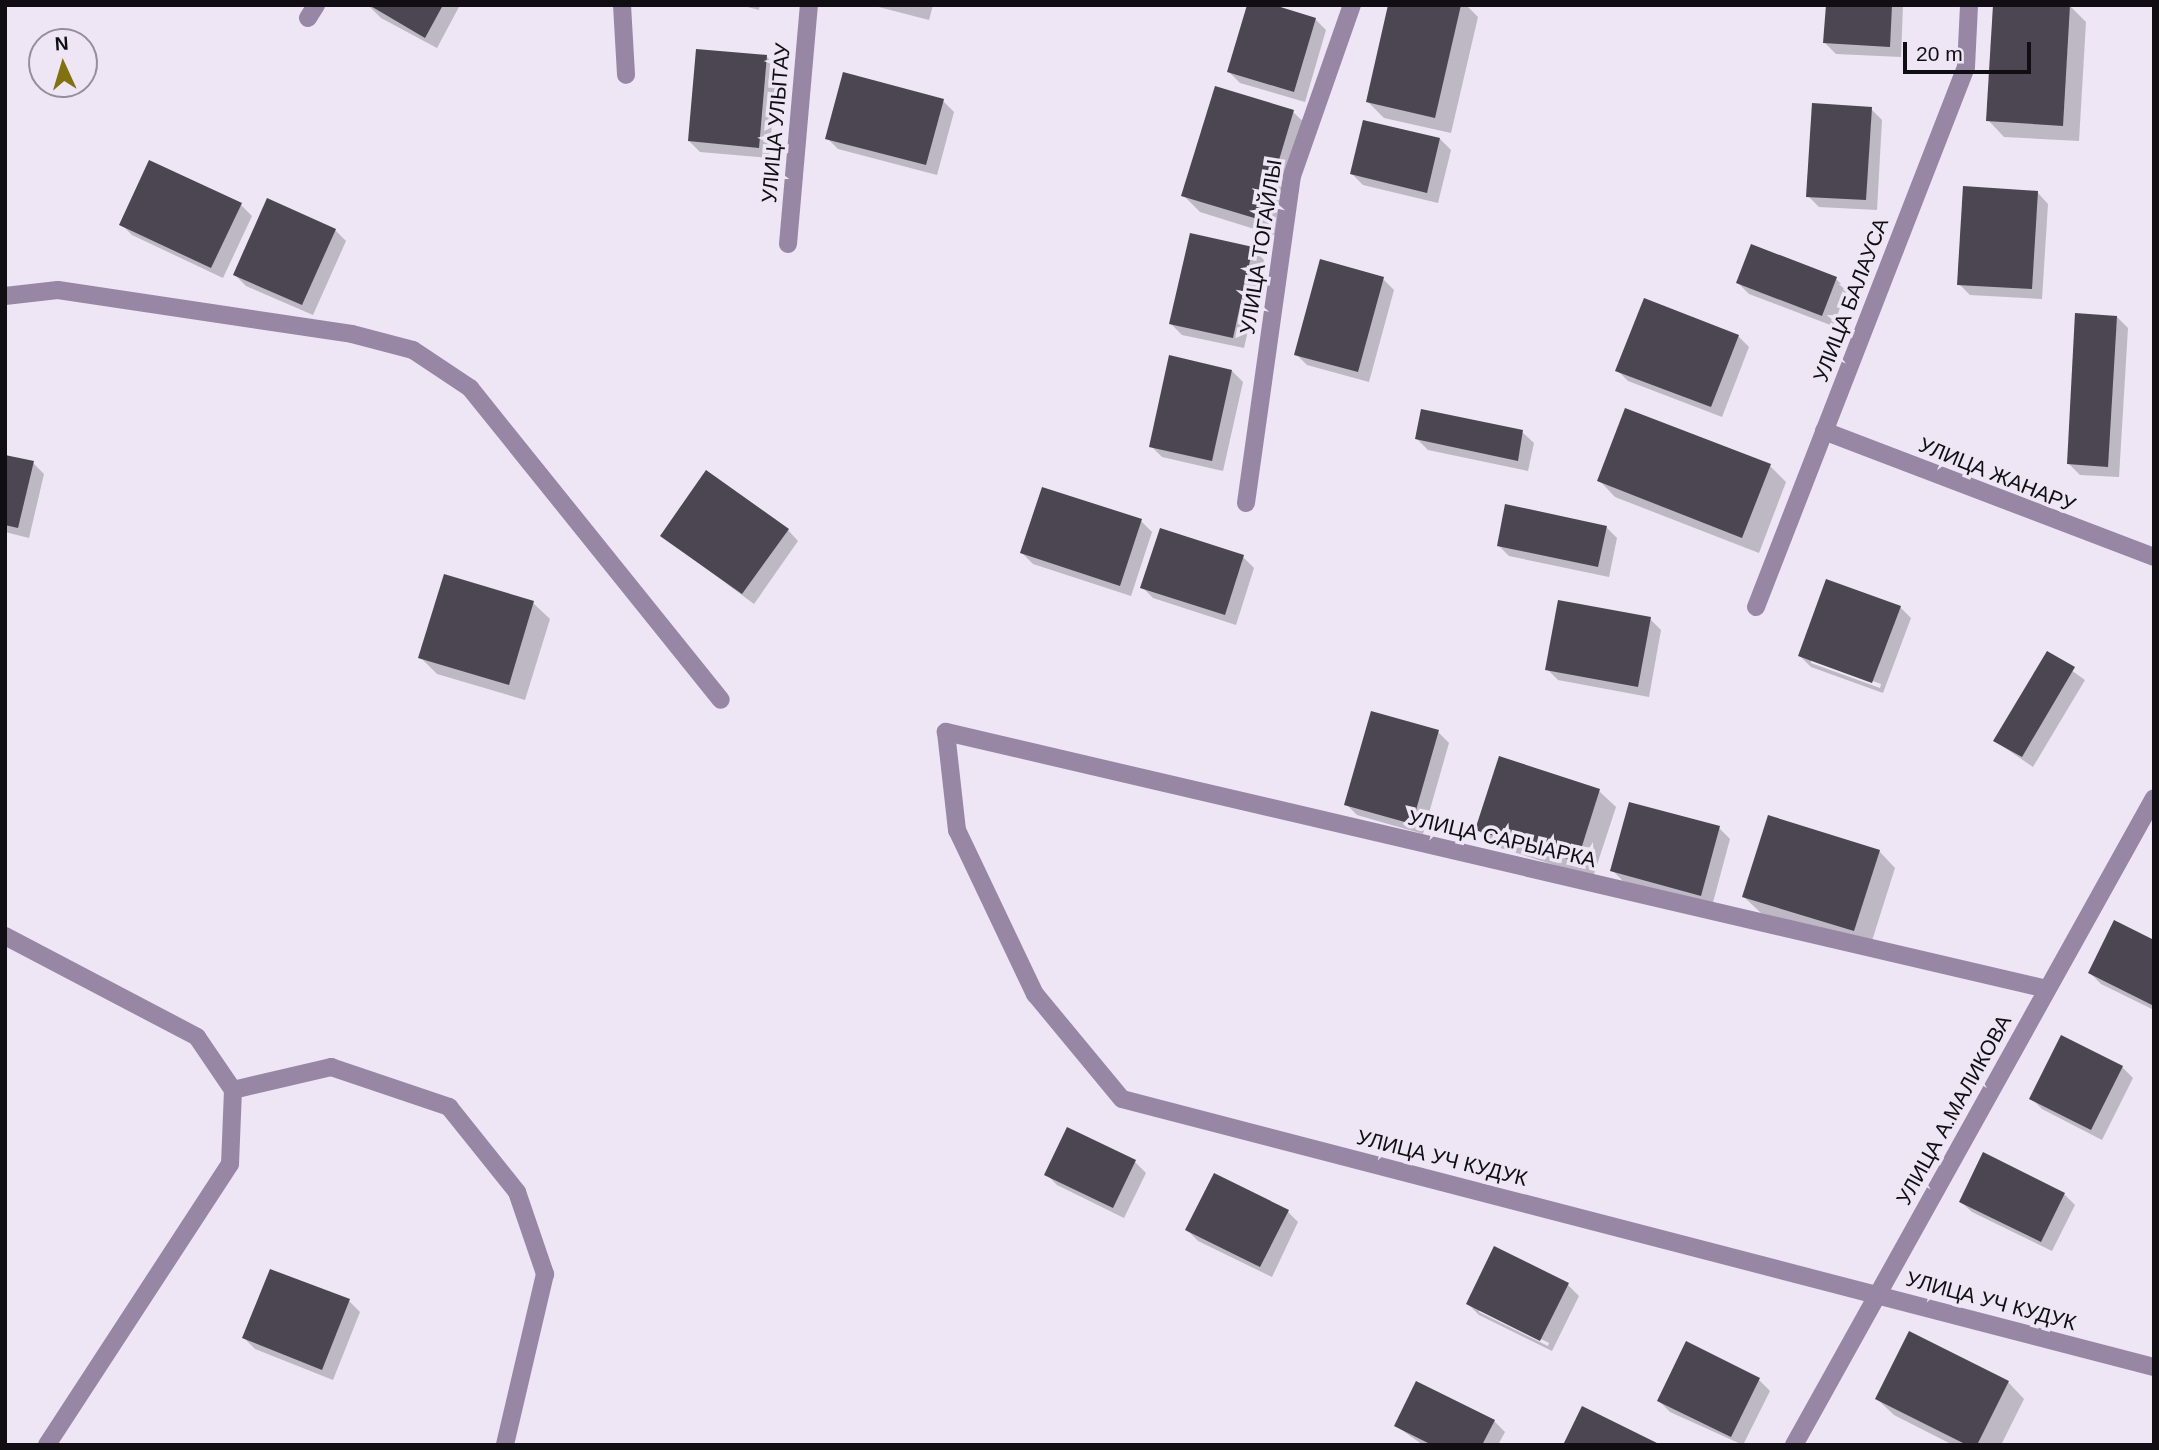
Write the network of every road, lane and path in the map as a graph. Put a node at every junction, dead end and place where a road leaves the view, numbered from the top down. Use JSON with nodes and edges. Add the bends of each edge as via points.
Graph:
{"nodes":[{"id":1,"x":622,"y":5,"type":"edge"},
{"id":2,"x":809,"y":5,"type":"edge"},
{"id":3,"x":1352,"y":5,"type":"edge"},
{"id":4,"x":1969,"y":5,"type":"edge"},
{"id":5,"x":626,"y":75,"type":"dead end"},
{"id":6,"x":788,"y":244,"type":"dead end"},
{"id":7,"x":5,"y":296,"type":"edge"},
{"id":8,"x":1824,"y":431,"type":"junction"},
{"id":9,"x":1246,"y":503,"type":"dead end"},
{"id":10,"x":2154,"y":557,"type":"edge"},
{"id":11,"x":1756,"y":607,"type":"dead end"},
{"id":12,"x":721,"y":700,"type":"dead end"},
{"id":13,"x":946,"y":732,"type":"joint"},
{"id":14,"x":2154,"y":798,"type":"edge"},
{"id":15,"x":5,"y":936,"type":"edge"},
{"id":16,"x":2048,"y":989,"type":"junction"},
{"id":17,"x":233,"y":1090,"type":"junction"},
{"id":18,"x":1878,"y":1294,"type":"junction"},
{"id":19,"x":2154,"y":1367,"type":"edge"},
{"id":20,"x":47,"y":1445,"type":"edge"},
{"id":21,"x":505,"y":1445,"type":"edge"},
{"id":22,"x":1794,"y":1445,"type":"edge"}],
"edges":[{"from":1,"to":5,"type":"street"},
{"from":2,"to":6,"type":"street","name":"УЛИЦА УЛЫТАУ"},
{"from":3,"to":9,"type":"street","name":"УЛИЦА ТОГАЙЛЫ","via":[[1292,176]]},
{"from":4,"to":8,"type":"street","name":"УЛИЦА БАЛАУСА","via":[[1966,67]]},
{"from":7,"to":12,"type":"street","via":[[58,290],[352,334],[413,350],[470,388]]},
{"from":8,"to":10,"type":"street","name":"УЛИЦА ЖАНАРУ"},
{"from":8,"to":11,"type":"street","name":"УЛИЦА БАЛАУСА"},
{"from":13,"to":16,"type":"street","name":"УЛИЦА САРЫАРКА"},
{"from":13,"to":18,"type":"street","name":"УЛИЦА УЧ КУДУК","via":[[957,830],[1035,994],[1122,1100]]},
{"from":14,"to":16,"type":"street","name":"УЛИЦА А.МАЛИКОВА"},
{"from":15,"to":17,"type":"street","via":[[197,1037]]},
{"from":16,"to":18,"type":"street","name":"УЛИЦА А.МАЛИКОВА"},
{"from":17,"to":20,"type":"street","via":[[230,1164]]},
{"from":17,"to":21,"type":"street","via":[[331,1067],[449,1107],[517,1192],[545,1274]]},
{"from":18,"to":19,"type":"street","name":"УЛИЦА УЧ КУДУК"},
{"from":18,"to":22,"type":"street","name":"УЛИЦА А.МАЛИКОВА"}]}
